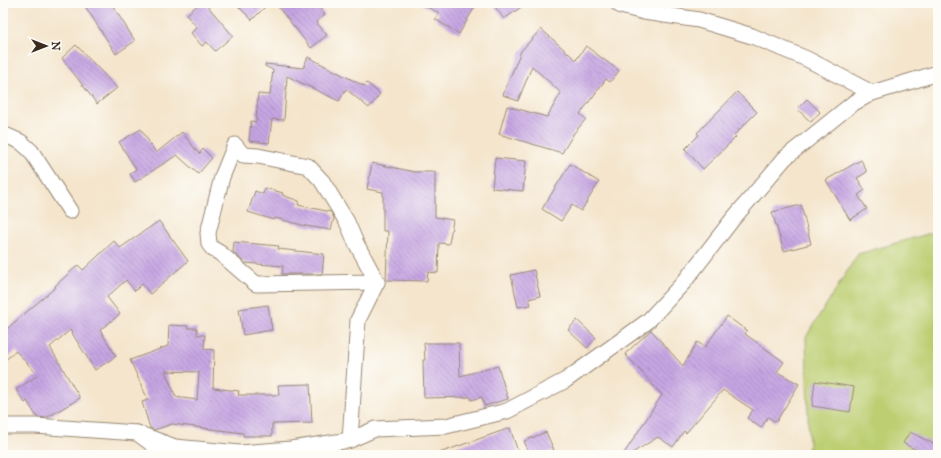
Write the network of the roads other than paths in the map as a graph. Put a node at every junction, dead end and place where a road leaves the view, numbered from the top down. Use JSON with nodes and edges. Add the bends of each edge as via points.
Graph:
{"nodes":[{"id":1,"x":617,"y":3,"type":"edge"},
{"id":2,"x":938,"y":73,"type":"edge"},
{"id":3,"x":872,"y":93,"type":"junction"},
{"id":4,"x":3,"y":134,"type":"edge"},
{"id":5,"x":70,"y":211,"type":"dead end"},
{"id":6,"x":377,"y":282,"type":"junction"},
{"id":7,"x":3,"y":426,"type":"edge"},
{"id":8,"x":136,"y":433,"type":"junction"},
{"id":9,"x":350,"y":440,"type":"junction"},
{"id":10,"x":167,"y":455,"type":"edge"}],
"edges":[{"from":1,"to":3,"type":"street","via":[[644,12],[699,20],[752,36],[807,59]]},
{"from":2,"to":3,"type":"street"},
{"from":3,"to":9,"type":"street","via":[[852,104],[785,158],[684,282],[648,321],[566,380],[507,411],[446,426],[375,429]]},
{"from":4,"to":5,"type":"street","via":[[31,150]]},
{"from":6,"to":6,"type":"street","via":[[347,222],[322,181],[308,166],[243,155],[235,145],[222,177],[208,233],[209,244],[213,249],[256,284]]},
{"from":6,"to":9,"type":"street","via":[[358,320]]},
{"from":7,"to":8,"type":"street"},
{"from":8,"to":9,"type":"street","via":[[175,447],[240,453],[291,449]]},
{"from":8,"to":10,"type":"street"}]}
